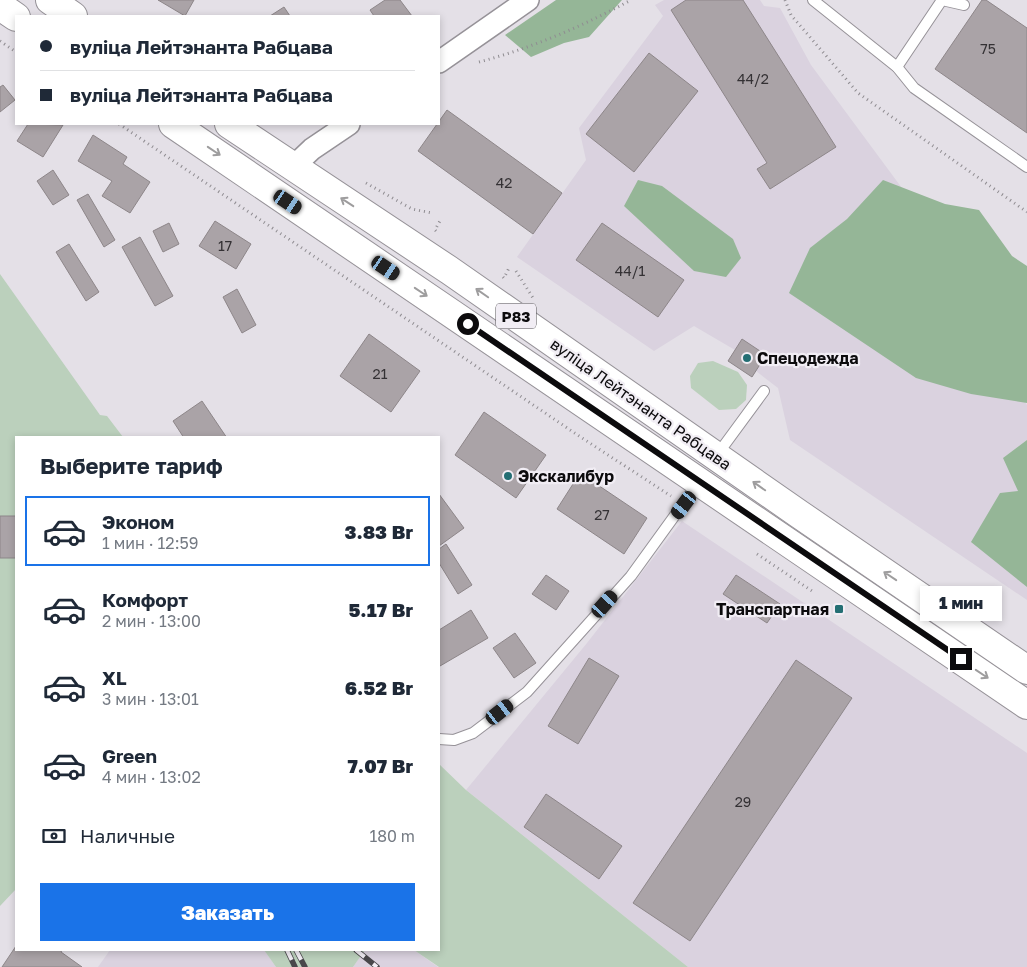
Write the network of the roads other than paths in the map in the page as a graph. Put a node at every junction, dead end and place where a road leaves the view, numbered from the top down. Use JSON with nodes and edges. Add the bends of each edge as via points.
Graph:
{"nodes":[{"id":1,"x":50,"y":0,"type":"edge"},
{"id":2,"x":528,"y":0,"type":"edge"},
{"id":3,"x":813,"y":0,"type":"edge"},
{"id":4,"x":964,"y":5,"type":"dead end"},
{"id":5,"x":0,"y":6,"type":"edge"},
{"id":6,"x":72,"y":15,"type":"edge"},
{"id":7,"x":15,"y":16,"type":"edge"},
{"id":8,"x":440,"y":61,"type":"edge"},
{"id":9,"x":897,"y":67,"type":"junction"},
{"id":10,"x":174,"y":125,"type":"edge"},
{"id":11,"x":230,"y":125,"type":"edge"},
{"id":12,"x":348,"y":125,"type":"edge"},
{"id":13,"x":293,"y":167,"type":"junction"},
{"id":14,"x":1027,"y":167,"type":"edge"},
{"id":15,"x":764,"y":391,"type":"dead end"},
{"id":16,"x":716,"y":456,"type":"junction"},
{"id":17,"x":700,"y":481,"type":"junction"},
{"id":18,"x":1027,"y":670,"type":"edge"},
{"id":19,"x":1027,"y":705,"type":"edge"},
{"id":20,"x":440,"y":739,"type":"edge"}],
"edges":[{"from":1,"to":6,"type":"highway"},
{"from":2,"to":8,"type":"street"},
{"from":3,"to":9,"type":"lane"},
{"from":4,"to":9,"type":"lane","via":[[942,0]]},
{"from":5,"to":7,"type":"highway"},
{"from":9,"to":14,"type":"lane","via":[[914,88]]},
{"from":10,"to":17,"type":"highway","name":"вуліца Лейтэнанта Рабцава","number":"Р83","one_way":true},
{"from":11,"to":13,"type":"highway","name":"вуліца Лейтэнанта Рабцава","number":"Р83"},
{"from":12,"to":13,"type":"street","via":[[312,149]]},
{"from":16,"to":13,"type":"highway","name":"вуліца Лейтэнанта Рабцава","number":"Р83","one_way":true,"via":[[449,270]]},
{"from":15,"to":16,"type":"lane"},
{"from":18,"to":16,"type":"highway","name":"вуліца Лейтэнанта Рабцава","number":"Р83","one_way":true},
{"from":17,"to":19,"type":"highway","name":"вуліца Лейтэнанта Рабцава","number":"Р83","one_way":true},
{"from":17,"to":20,"type":"lane","via":[[631,576],[527,692],[473,734],[454,740]]}]}
